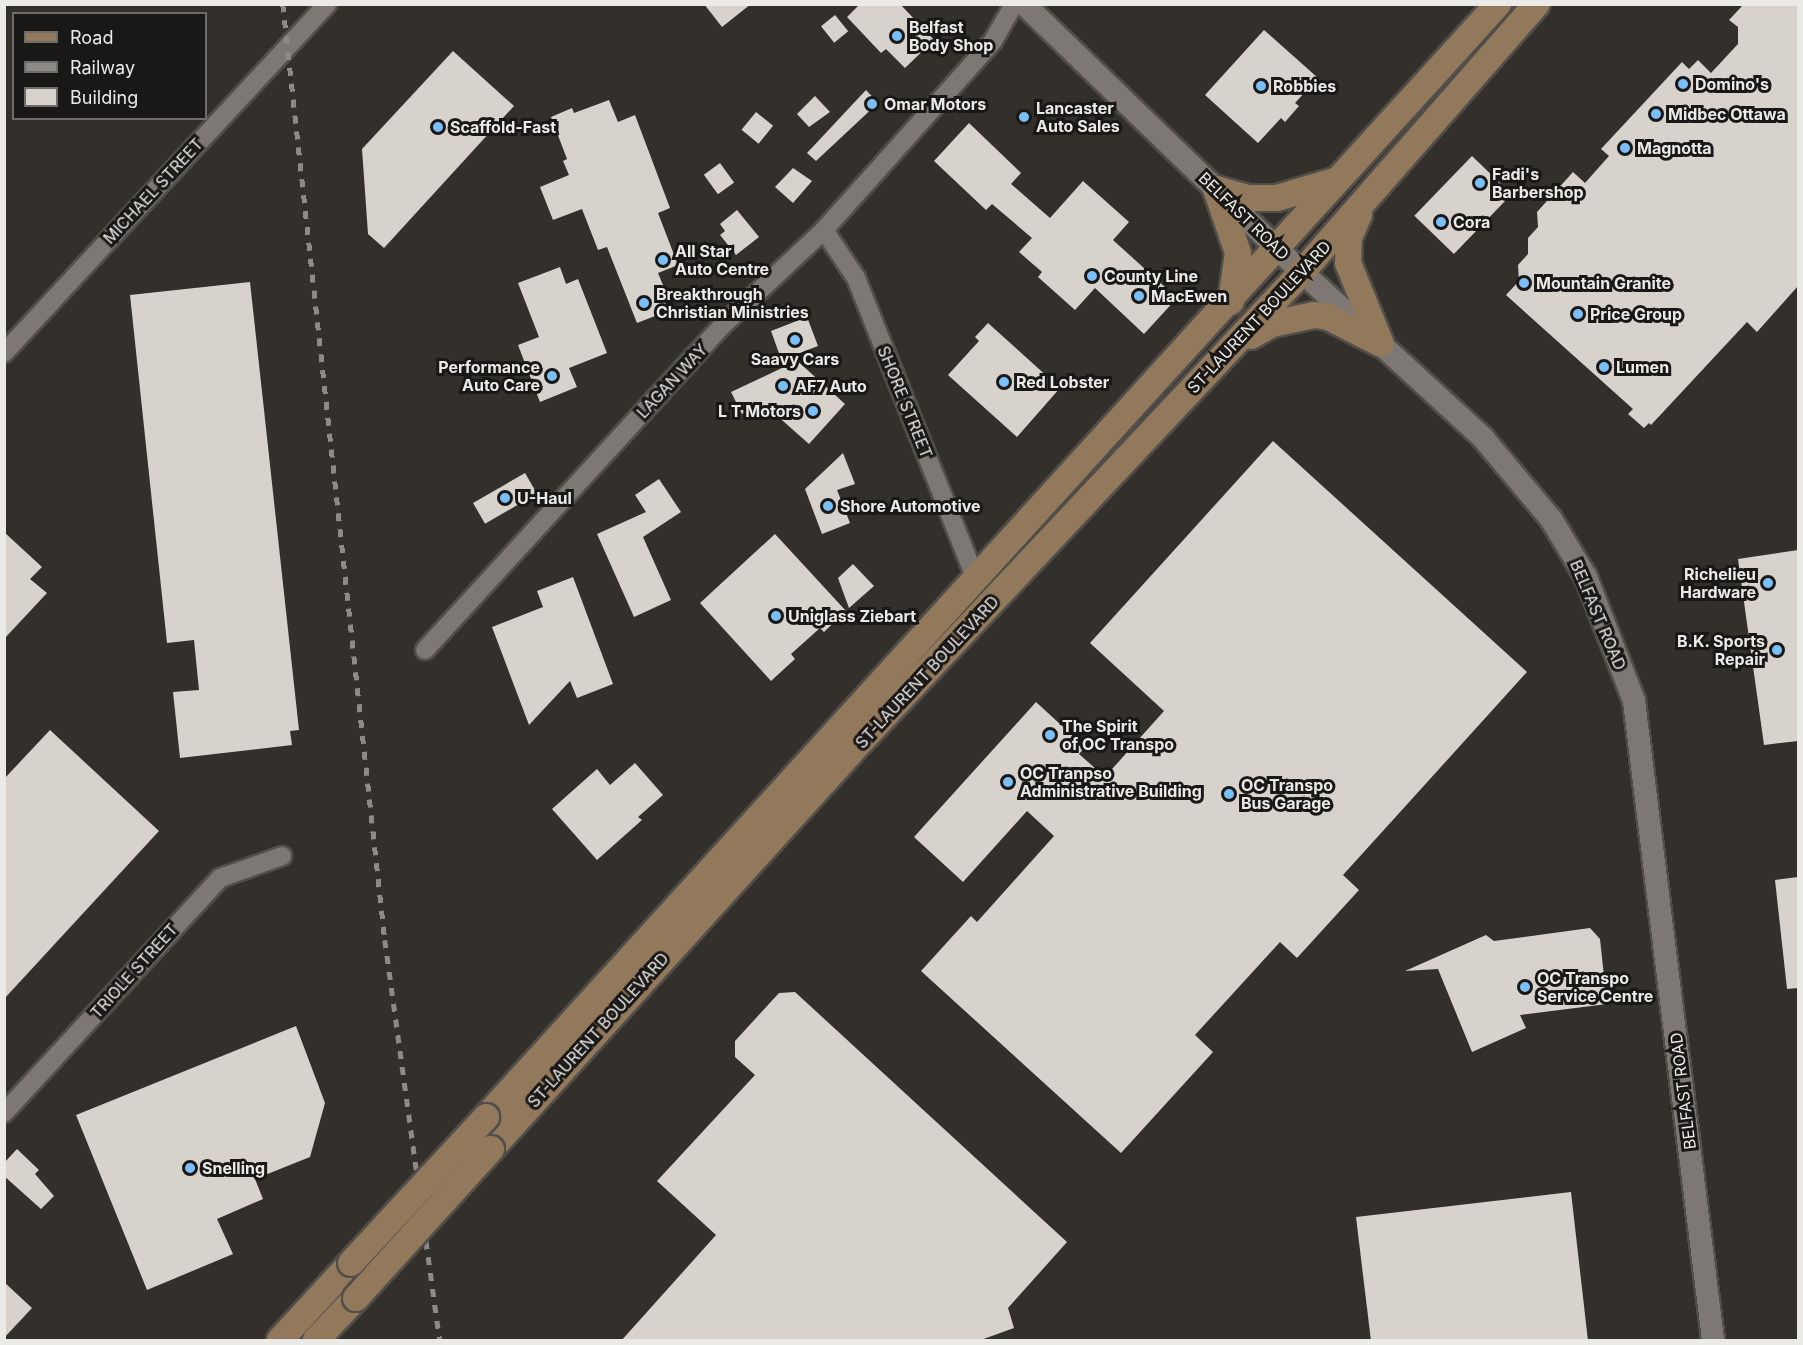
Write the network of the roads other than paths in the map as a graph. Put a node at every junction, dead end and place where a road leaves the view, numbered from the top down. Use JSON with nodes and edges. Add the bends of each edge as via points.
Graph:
{"nodes":[{"id":1,"x":327,"y":4,"type":"edge"},
{"id":2,"x":1014,"y":4,"type":"edge"},
{"id":3,"x":1024,"y":4,"type":"edge"},
{"id":4,"x":1498,"y":4,"type":"edge"},
{"id":5,"x":1537,"y":4,"type":"edge"},
{"id":6,"x":1340,"y":178,"type":"junction"},
{"id":7,"x":1216,"y":189,"type":"junction"},
{"id":8,"x":1363,"y":204,"type":"junction"},
{"id":9,"x":824,"y":230,"type":"junction"},
{"id":10,"x":1278,"y":247,"type":"junction"},
{"id":11,"x":1302,"y":272,"type":"junction"},
{"id":12,"x":1230,"y":303,"type":"junction"},
{"id":13,"x":1381,"y":344,"type":"junction"},
{"id":14,"x":1230,"y":348,"type":"junction"},
{"id":15,"x":4,"y":353,"type":"edge"},
{"id":16,"x":976,"y":580,"type":"junction"},
{"id":17,"x":425,"y":650,"type":"dead end"},
{"id":18,"x":282,"y":856,"type":"dead end"},
{"id":19,"x":4,"y":1113,"type":"edge"},
{"id":20,"x":280,"y":1341,"type":"edge"},
{"id":21,"x":316,"y":1341,"type":"edge"},
{"id":22,"x":1713,"y":1341,"type":"edge"}],
"edges":[{"from":1,"to":15,"type":"street","name":"MICHAEL STREET"},
{"from":2,"to":9,"type":"street","name":"LAGAN WAY","via":[[993,41]]},
{"from":3,"to":7,"type":"street","name":"BELFAST ROAD"},
{"from":4,"to":6,"type":"main road","name":"ST-LAURENT BOULEVARD"},
{"from":5,"to":8,"type":"main road","name":"ST-LAURENT BOULEVARD"},
{"from":6,"to":7,"type":"main road","via":[[1304,193],[1277,198],[1247,198]]},
{"from":6,"to":10,"type":"main road","name":"ST-LAURENT BOULEVARD"},
{"from":7,"to":10,"type":"street","name":"BELFAST ROAD"},
{"from":7,"to":12,"type":"main road","via":[[1236,242],[1238,267]]},
{"from":8,"to":11,"type":"main road","name":"ST-LAURENT BOULEVARD"},
{"from":8,"to":13,"type":"main road","via":[[1349,237],[1348,263]]},
{"from":9,"to":16,"type":"street","name":"SHORE STREET","via":[[856,278]]},
{"from":9,"to":17,"type":"street","name":"LAGAN WAY","via":[[724,324]]},
{"from":10,"to":11,"type":"street","name":"BELFAST ROAD"},
{"from":10,"to":12,"type":"main road","name":"ST-LAURENT BOULEVARD"},
{"from":11,"to":13,"type":"street","name":"BELFAST ROAD"},
{"from":11,"to":14,"type":"main road","name":"ST-LAURENT BOULEVARD"},
{"from":12,"to":16,"type":"main road","name":"ST-LAURENT BOULEVARD"},
{"from":13,"to":14,"type":"main road","via":[[1328,317],[1304,314],[1272,324]]},
{"from":13,"to":22,"type":"street","name":"BELFAST ROAD","via":[[1483,438],[1551,519],[1586,577],[1634,701]]},
{"from":14,"to":21,"type":"main road","name":"ST-LAURENT BOULEVARD","bridge":true,"via":[[862,740]]},
{"from":16,"to":20,"type":"main road","name":"ST-LAURENT BOULEVARD","bridge":true},
{"from":18,"to":19,"type":"street","name":"TRIOLE STREET","via":[[220,878]]}]}
